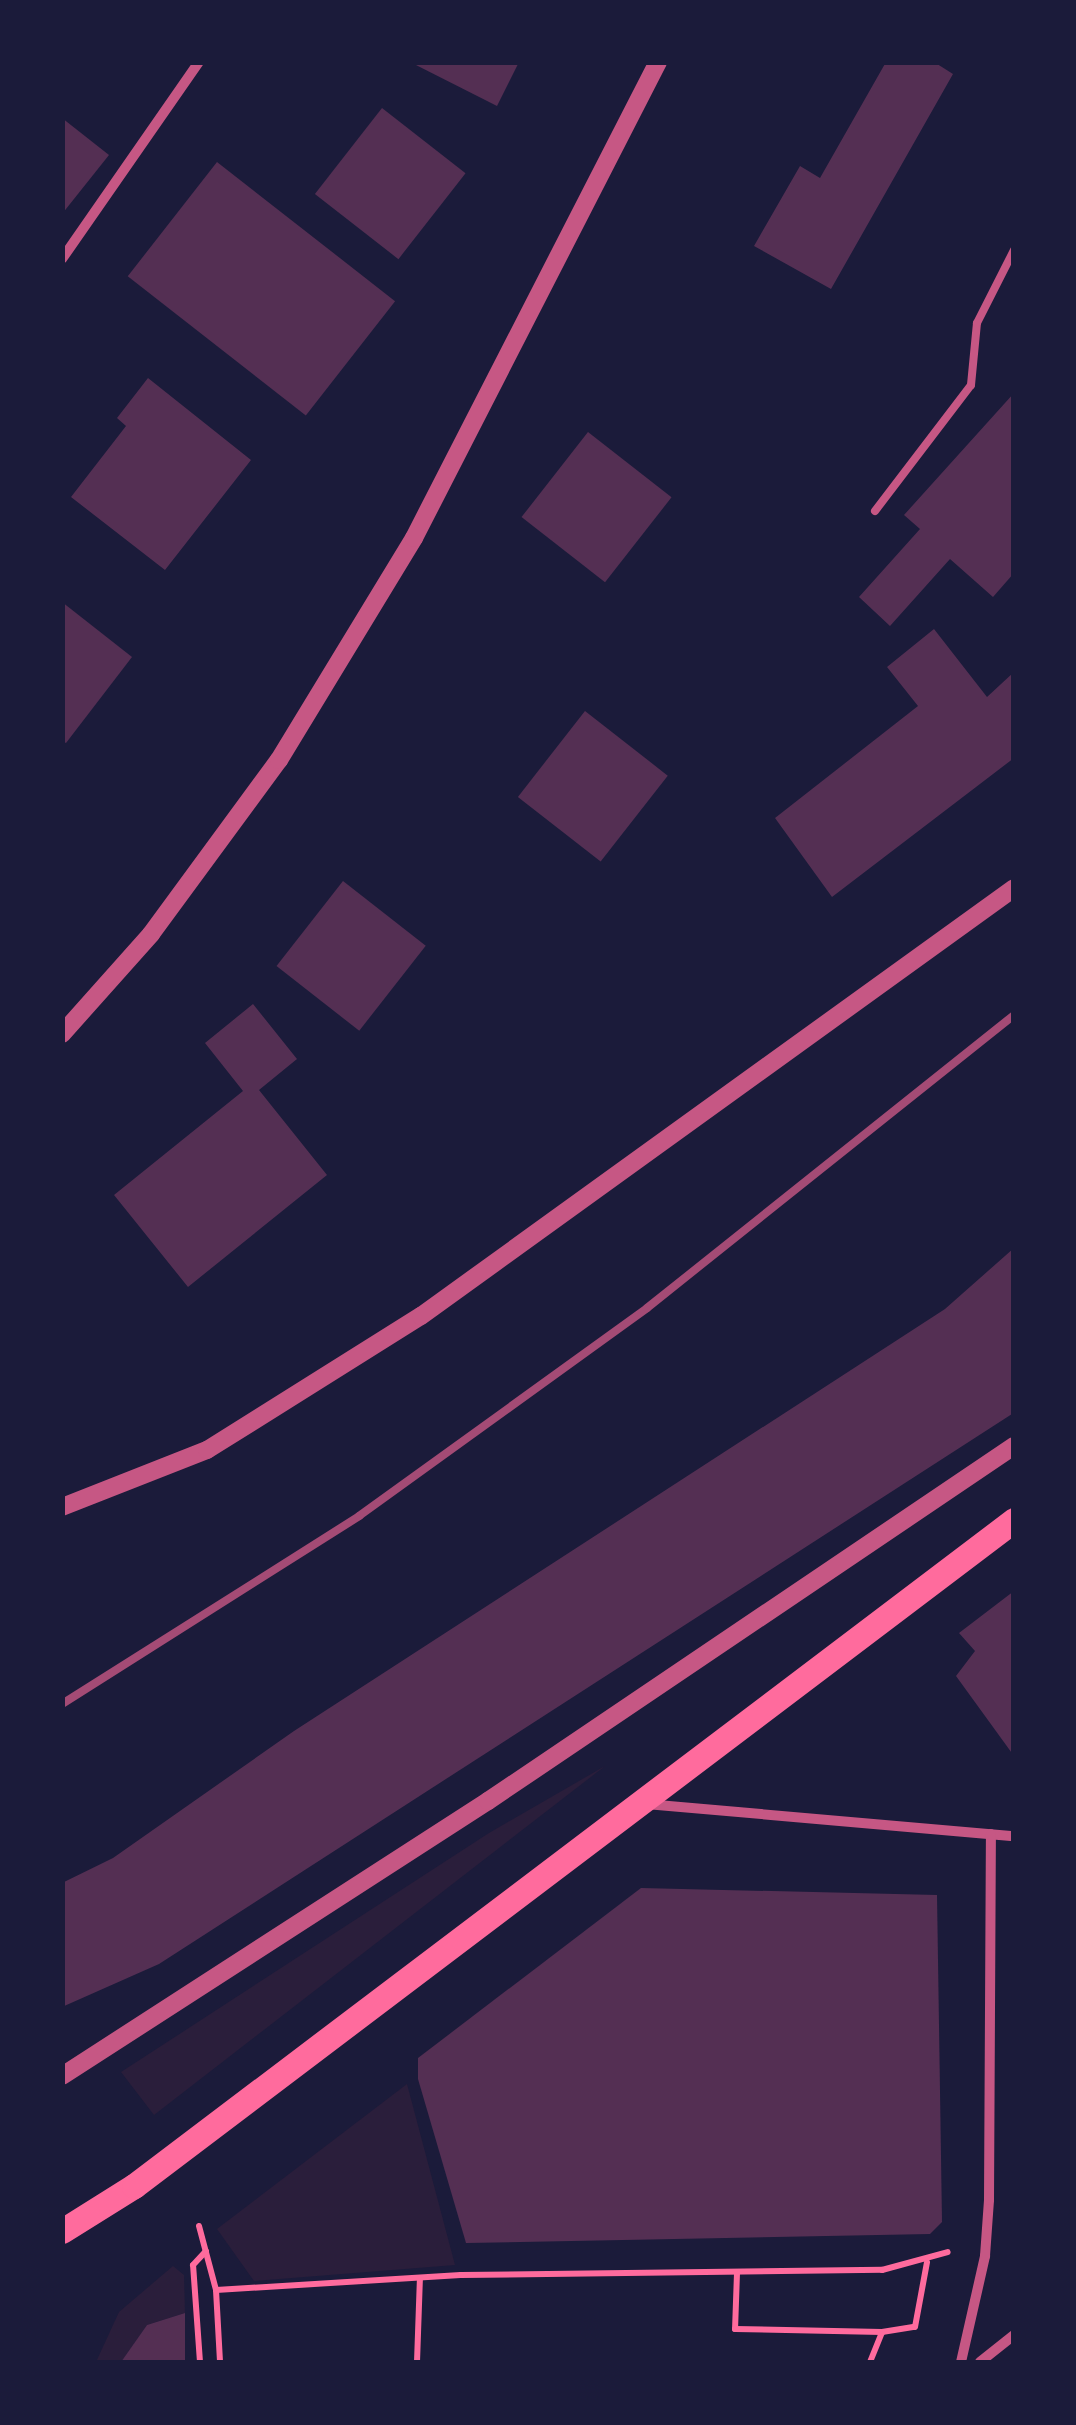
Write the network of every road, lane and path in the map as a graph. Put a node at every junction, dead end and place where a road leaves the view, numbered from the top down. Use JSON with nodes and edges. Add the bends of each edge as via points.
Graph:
{"nodes":[{"id":1,"x":199,"y":62,"type":"edge"},
{"id":2,"x":658,"y":62,"type":"edge"},
{"id":3,"x":1014,"y":250,"type":"edge"},
{"id":4,"x":62,"y":259,"type":"edge"},
{"id":5,"x":874,"y":511,"type":"dead end"},
{"id":6,"x":1014,"y":888,"type":"edge"},
{"id":7,"x":62,"y":1034,"type":"edge"},
{"id":8,"x":1014,"y":1446,"type":"edge"},
{"id":9,"x":62,"y":1507,"type":"edge"},
{"id":10,"x":1014,"y":1520,"type":"edge"},
{"id":11,"x":636,"y":1803,"type":"junction"},
{"id":12,"x":991,"y":1834,"type":"junction"},
{"id":13,"x":1014,"y":1836,"type":"edge"},
{"id":14,"x":62,"y":2076,"type":"edge"},
{"id":15,"x":199,"y":2226,"type":"dead end"},
{"id":16,"x":62,"y":2231,"type":"edge"},
{"id":17,"x":207,"y":2250,"type":"junction"},
{"id":18,"x":950,"y":2252,"type":"dead end"},
{"id":19,"x":927,"y":2262,"type":"junction"},
{"id":20,"x":737,"y":2272,"type":"junction"},
{"id":21,"x":420,"y":2278,"type":"junction"},
{"id":22,"x":216,"y":2290,"type":"junction"},
{"id":23,"x":882,"y":2332,"type":"junction"},
{"id":24,"x":1014,"y":2335,"type":"edge"},
{"id":25,"x":200,"y":2362,"type":"edge"},
{"id":26,"x":220,"y":2362,"type":"edge"},
{"id":27,"x":416,"y":2362,"type":"edge"},
{"id":28,"x":870,"y":2362,"type":"edge"},
{"id":29,"x":961,"y":2362,"type":"edge"},
{"id":30,"x":980,"y":2362,"type":"edge"}],
"edges":[{"from":1,"to":4,"type":"street"},
{"from":2,"to":7,"type":"street","via":[[414,538],[279,760],[151,934]]},
{"from":3,"to":5,"type":"lane","via":[[977,323],[971,385]]},
{"from":6,"to":9,"type":"street","via":[[420,1316],[207,1450]]},
{"from":8,"to":14,"type":"street","via":[[488,1802]]},
{"from":10,"to":11,"type":"main road"},
{"from":11,"to":12,"type":"street"},
{"from":11,"to":16,"type":"main road","via":[[134,2186]]},
{"from":12,"to":13,"type":"street"},
{"from":12,"to":29,"type":"street","via":[[989,2200],[985,2256]]},
{"from":15,"to":17,"type":"path"},
{"from":17,"to":22,"type":"path"},
{"from":17,"to":25,"type":"path","via":[[193,2265]]},
{"from":18,"to":19,"type":"path"},
{"from":19,"to":20,"type":"path","via":[[882,2270]]},
{"from":19,"to":23,"type":"path","via":[[915,2327]]},
{"from":20,"to":21,"type":"path"},
{"from":20,"to":23,"type":"path","via":[[735,2330]]},
{"from":21,"to":22,"type":"path"},
{"from":21,"to":27,"type":"path"},
{"from":22,"to":26,"type":"path"},
{"from":23,"to":28,"type":"path"},
{"from":24,"to":30,"type":"street"}]}
